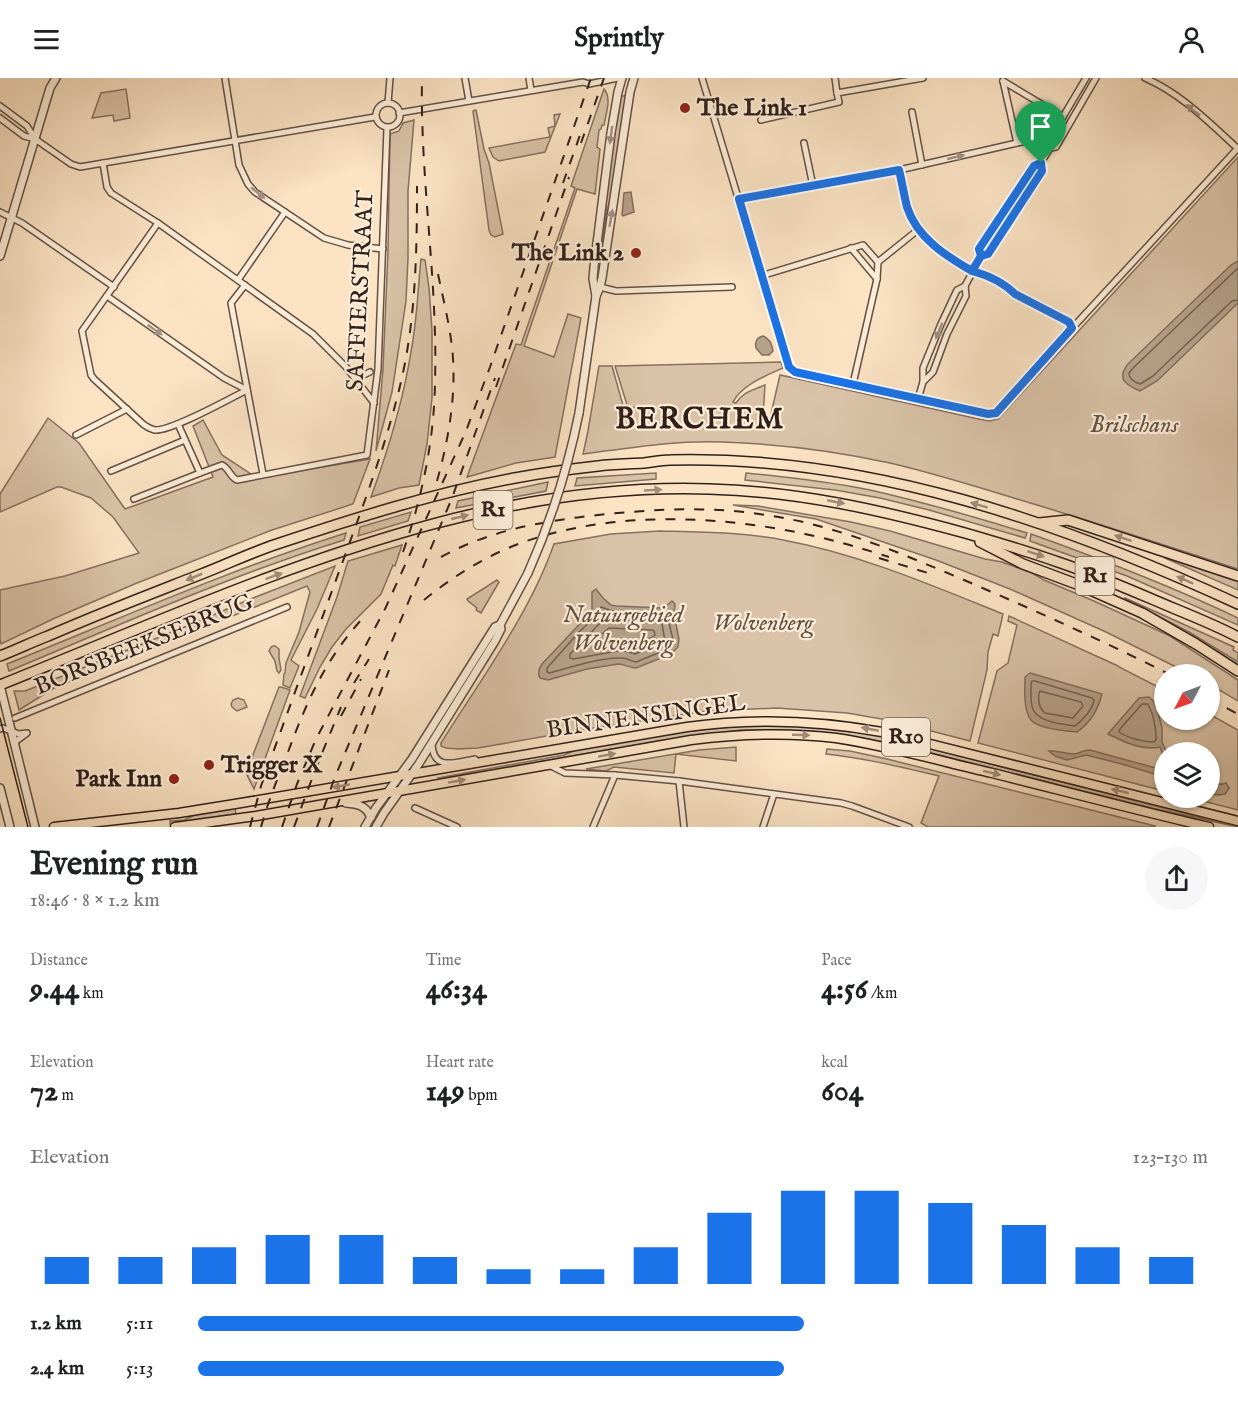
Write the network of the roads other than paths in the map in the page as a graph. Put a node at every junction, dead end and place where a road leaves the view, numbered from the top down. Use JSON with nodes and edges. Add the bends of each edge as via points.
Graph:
{"nodes":[{"id":1,"x":50,"y":78,"type":"edge"},
{"id":2,"x":56,"y":78,"type":"edge"},
{"id":3,"x":225,"y":78,"type":"edge"},
{"id":4,"x":390,"y":78,"type":"edge"},
{"id":5,"x":465,"y":78,"type":"edge"},
{"id":6,"x":530,"y":78,"type":"edge"},
{"id":7,"x":618,"y":78,"type":"edge"},
{"id":8,"x":634,"y":78,"type":"edge"},
{"id":9,"x":702,"y":78,"type":"edge"},
{"id":10,"x":835,"y":78,"type":"edge"},
{"id":11,"x":923,"y":78,"type":"edge"},
{"id":12,"x":1086,"y":78,"type":"edge"},
{"id":13,"x":1096,"y":78,"type":"edge"},
{"id":14,"x":1144,"y":78,"type":"edge"},
{"id":15,"x":585,"y":79,"type":"edge"},
{"id":16,"x":50,"y":87,"type":"junction"},
{"id":17,"x":531,"y":90,"type":"junction"},
{"id":18,"x":837,"y":93,"type":"junction"},
{"id":19,"x":469,"y":101,"type":"junction"},
{"id":20,"x":388,"y":103,"type":"junction"},
{"id":21,"x":0,"y":106,"type":"edge"},
{"id":22,"x":912,"y":112,"type":"dead end"},
{"id":23,"x":399,"y":113,"type":"junction"},
{"id":24,"x":375,"y":117,"type":"junction"},
{"id":25,"x":1063,"y":117,"type":"junction"},
{"id":26,"x":0,"y":118,"type":"edge"},
{"id":27,"x":761,"y":120,"type":"dead end"},
{"id":28,"x":387,"y":128,"type":"junction"},
{"id":29,"x":35,"y":139,"type":"junction"},
{"id":30,"x":235,"y":141,"type":"junction"},
{"id":31,"x":804,"y":143,"type":"dead end"},
{"id":32,"x":1017,"y":143,"type":"junction"},
{"id":33,"x":1050,"y":148,"type":"junction"},
{"id":34,"x":1238,"y":148,"type":"edge"},
{"id":35,"x":104,"y":163,"type":"junction"},
{"id":36,"x":1041,"y":163,"type":"junction"},
{"id":37,"x":922,"y":165,"type":"junction"},
{"id":38,"x":899,"y":170,"type":"junction"},
{"id":39,"x":813,"y":186,"type":"junction"},
{"id":40,"x":739,"y":199,"type":"junction"},
{"id":41,"x":0,"y":212,"type":"edge"},
{"id":42,"x":285,"y":212,"type":"junction"},
{"id":43,"x":11,"y":218,"type":"junction"},
{"id":44,"x":158,"y":223,"type":"junction"},
{"id":45,"x":919,"y":229,"type":"junction"},
{"id":46,"x":851,"y":248,"type":"junction"},
{"id":47,"x":383,"y":249,"type":"junction"},
{"id":48,"x":0,"y":256,"type":"edge"},
{"id":49,"x":981,"y":256,"type":"junction"},
{"id":50,"x":878,"y":262,"type":"junction"},
{"id":51,"x":972,"y":271,"type":"junction"},
{"id":52,"x":761,"y":276,"type":"junction"},
{"id":53,"x":877,"y":279,"type":"junction"},
{"id":54,"x":238,"y":280,"type":"junction"},
{"id":55,"x":245,"y":285,"type":"junction"},
{"id":56,"x":597,"y":286,"type":"junction"},
{"id":57,"x":965,"y":286,"type":"junction"},
{"id":58,"x":114,"y":287,"type":"junction"},
{"id":59,"x":732,"y":287,"type":"dead end"},
{"id":60,"x":107,"y":296,"type":"junction"},
{"id":61,"x":1072,"y":328,"type":"junction"},
{"id":62,"x":370,"y":372,"type":"dead end"},
{"id":63,"x":355,"y":379,"type":"junction"},
{"id":64,"x":923,"y":382,"type":"junction"},
{"id":65,"x":853,"y":384,"type":"junction"},
{"id":66,"x":247,"y":390,"type":"junction"},
{"id":67,"x":918,"y":399,"type":"junction"},
{"id":68,"x":374,"y":403,"type":"junction"},
{"id":69,"x":127,"y":410,"type":"junction"},
{"id":70,"x":177,"y":424,"type":"junction"},
{"id":71,"x":76,"y":435,"type":"dead end"},
{"id":72,"x":185,"y":440,"type":"junction"},
{"id":73,"x":111,"y":471,"type":"dead end"},
{"id":74,"x":200,"y":473,"type":"junction"},
{"id":75,"x":263,"y":474,"type":"junction"},
{"id":76,"x":134,"y":499,"type":"dead end"},
{"id":77,"x":1034,"y":523,"type":"junction"},
{"id":78,"x":959,"y":532,"type":"junction"},
{"id":79,"x":1238,"y":576,"type":"edge"},
{"id":80,"x":1238,"y":604,"type":"edge"},
{"id":81,"x":287,"y":607,"type":"dead end"},
{"id":82,"x":500,"y":625,"type":"junction"},
{"id":83,"x":1238,"y":637,"type":"edge"},
{"id":84,"x":0,"y":657,"type":"edge"},
{"id":85,"x":1238,"y":671,"type":"edge"},
{"id":86,"x":0,"y":685,"type":"edge"},
{"id":87,"x":7,"y":714,"type":"junction"},
{"id":88,"x":15,"y":718,"type":"junction"},
{"id":89,"x":0,"y":729,"type":"edge"},
{"id":90,"x":12,"y":730,"type":"junction"},
{"id":91,"x":432,"y":741,"type":"junction"},
{"id":92,"x":15,"y":742,"type":"junction"},
{"id":93,"x":478,"y":763,"type":"junction"},
{"id":94,"x":550,"y":765,"type":"junction"},
{"id":95,"x":411,"y":775,"type":"junction"},
{"id":96,"x":399,"y":776,"type":"junction"},
{"id":97,"x":615,"y":776,"type":"junction"},
{"id":98,"x":678,"y":781,"type":"junction"},
{"id":99,"x":0,"y":788,"type":"edge"},
{"id":100,"x":400,"y":790,"type":"junction"},
{"id":101,"x":387,"y":793,"type":"junction"},
{"id":102,"x":774,"y":794,"type":"junction"},
{"id":103,"x":337,"y":802,"type":"junction"},
{"id":104,"x":415,"y":808,"type":"dead end"},
{"id":105,"x":371,"y":817,"type":"junction"},
{"id":106,"x":1238,"y":821,"type":"edge"},
{"id":107,"x":10,"y":827,"type":"edge"},
{"id":108,"x":35,"y":827,"type":"edge"},
{"id":109,"x":54,"y":827,"type":"edge"},
{"id":110,"x":175,"y":827,"type":"edge"},
{"id":111,"x":365,"y":827,"type":"edge"},
{"id":112,"x":376,"y":827,"type":"edge"},
{"id":113,"x":457,"y":827,"type":"edge"},
{"id":114,"x":593,"y":827,"type":"edge"},
{"id":115,"x":684,"y":827,"type":"edge"},
{"id":116,"x":763,"y":827,"type":"edge"},
{"id":117,"x":909,"y":827,"type":"edge"},
{"id":118,"x":1209,"y":827,"type":"edge"}],
"edges":[{"from":1,"to":16,"type":"street"},
{"from":2,"to":16,"type":"street"},
{"from":3,"to":30,"type":"street"},
{"from":4,"to":20,"type":"street"},
{"from":5,"to":19,"type":"street"},
{"from":6,"to":17,"type":"street"},
{"from":7,"to":15,"type":"street","via":[[589,84]]},
{"from":7,"to":56,"type":"street","one_way":true,"via":[[594,267]]},
{"from":56,"to":8,"type":"street","one_way":true},
{"from":9,"to":40,"type":"street"},
{"from":10,"to":18,"type":"street"},
{"from":11,"to":18,"type":"street"},
{"from":12,"to":25,"type":"street"},
{"from":13,"to":33,"type":"street","via":[[1056,147]]},
{"from":34,"to":14,"type":"street","one_way":true,"via":[[1171,92]]},
{"from":15,"to":17,"type":"street"},
{"from":16,"to":29,"type":"street"},
{"from":17,"to":19,"type":"street"},
{"from":18,"to":27,"type":"street","via":[[839,102]]},
{"from":19,"to":23,"type":"street"},
{"from":20,"to":23,"type":"street","via":[[395,105]]},
{"from":20,"to":24,"type":"street","via":[[378,107]]},
{"from":21,"to":29,"type":"street","via":[[27,126]]},
{"from":22,"to":37,"type":"street"},
{"from":23,"to":28,"type":"street","via":[[398,122]]},
{"from":24,"to":28,"type":"street","via":[[380,126]]},
{"from":24,"to":30,"type":"street"},
{"from":25,"to":32,"type":"street","via":[[1003,81]]},
{"from":25,"to":33,"type":"street","via":[[1047,142]]},
{"from":26,"to":29,"type":"street","via":[[24,136]]},
{"from":28,"to":47,"type":"street","name":"SAFFIERSTRAAT"},
{"from":29,"to":35,"type":"street","via":[[71,164]]},
{"from":29,"to":43,"type":"street"},
{"from":30,"to":35,"type":"street"},
{"from":30,"to":42,"type":"street","one_way":true,"via":[[239,165],[248,184]]},
{"from":31,"to":39,"type":"street"},
{"from":32,"to":33,"type":"street","via":[[1035,140]]},
{"from":37,"to":32,"type":"street","one_way":true},
{"from":33,"to":36,"type":"street"},
{"from":34,"to":61,"type":"street"},
{"from":35,"to":44,"type":"street","via":[[111,193]]},
{"from":36,"to":49,"type":"street","via":[[1042,171],[988,254]]},
{"from":36,"to":49,"type":"street","via":[[1034,166],[996,222],[979,249]]},
{"from":37,"to":38,"type":"street"},
{"from":38,"to":39,"type":"street"},
{"from":38,"to":45,"type":"street","via":[[908,209]]},
{"from":39,"to":40,"type":"street"},
{"from":40,"to":52,"type":"street"},
{"from":41,"to":43,"type":"street"},
{"from":42,"to":47,"type":"street","via":[[336,242]]},
{"from":42,"to":54,"type":"street"},
{"from":43,"to":48,"type":"street"},
{"from":43,"to":58,"type":"street"},
{"from":44,"to":54,"type":"street"},
{"from":44,"to":58,"type":"street"},
{"from":45,"to":50,"type":"street"},
{"from":45,"to":51,"type":"street","via":[[934,246]]},
{"from":46,"to":50,"type":"street","via":[[863,245]]},
{"from":46,"to":52,"type":"street"},
{"from":46,"to":53,"type":"street"},
{"from":47,"to":68,"type":"street","name":"SAFFIERSTRAAT"},
{"from":49,"to":51,"type":"street"},
{"from":50,"to":53,"type":"street"},
{"from":51,"to":57,"type":"street"},
{"from":51,"to":61,"type":"street","via":[[1069,322]]},
{"from":52,"to":65,"type":"street","via":[[789,367],[795,372]]},
{"from":53,"to":65,"type":"street"},
{"from":54,"to":55,"type":"street"},
{"from":55,"to":63,"type":"street","via":[[313,334]]},
{"from":55,"to":66,"type":"street","via":[[231,303]]},
{"from":56,"to":59,"type":"street","via":[[616,291]]},
{"from":56,"to":82,"type":"street","bridge":true,"via":[[571,451],[528,573]]},
{"from":57,"to":64,"type":"street","via":[[966,296],[933,372]]},
{"from":57,"to":64,"type":"street","one_way":true,"via":[[957,290],[948,309],[923,368]]},
{"from":58,"to":60,"type":"street"},
{"from":60,"to":66,"type":"street","one_way":true},
{"from":60,"to":69,"type":"street","via":[[82,331],[91,375]]},
{"from":61,"to":67,"type":"street","via":[[992,414]]},
{"from":62,"to":63,"type":"street"},
{"from":63,"to":68,"type":"street"},
{"from":64,"to":67,"type":"street"},
{"from":65,"to":67,"type":"street"},
{"from":66,"to":70,"type":"street"},
{"from":66,"to":75,"type":"street"},
{"from":68,"to":75,"type":"street","name":"SAFFIERSTRAAT","via":[[368,455]]},
{"from":69,"to":70,"type":"street","via":[[150,429]]},
{"from":69,"to":71,"type":"street"},
{"from":70,"to":72,"type":"street"},
{"from":72,"to":73,"type":"street"},
{"from":72,"to":74,"type":"street"},
{"from":74,"to":75,"type":"street","via":[[222,465],[237,480]]},
{"from":74,"to":76,"type":"street"},
{"from":79,"to":77,"type":"highway","one_way":true,"via":[[1068,520]]},
{"from":80,"to":77,"type":"highway","number":"R1","one_way":true,"via":[[1128,556]]},
{"from":77,"to":84,"type":"highway","number":"R1","one_way":true,"via":[[910,486],[812,468],[665,460],[572,469],[468,488],[348,521],[237,559]]},
{"from":78,"to":83,"type":"highway","number":"R1","one_way":true,"via":[[1118,584]]},
{"from":78,"to":85,"type":"highway","via":[[1023,564],[1142,613]]},
{"from":86,"to":78,"type":"highway","number":"R1","one_way":true,"via":[[322,558],[433,524],[543,501],[652,489],[739,490],[844,503]]},
{"from":81,"to":88,"type":"street","name":"BORSBEEKSEBRUG"},
{"from":82,"to":91,"type":"street","via":[[495,641]]},
{"from":82,"to":96,"type":"street","via":[[495,627]]},
{"from":86,"to":87,"type":"street","name":"BORSBEEKSEBRUG"},
{"from":87,"to":88,"type":"street","name":"BORSBEEKSEBRUG"},
{"from":87,"to":90,"type":"street"},
{"from":88,"to":90,"type":"street","name":"BORSBEEKSEBRUG"},
{"from":89,"to":90,"type":"street"},
{"from":90,"to":92,"type":"street"},
{"from":90,"to":92,"type":"street","via":[[27,733]]},
{"from":91,"to":93,"type":"street","via":[[433,753],[442,763],[475,759]]},
{"from":91,"to":95,"type":"street"},
{"from":92,"to":108,"type":"street"},
{"from":93,"to":95,"type":"main road","name":"BINNENSINGEL","number":"R10"},
{"from":106,"to":93,"type":"main road","name":"BINNENSINGEL","number":"R10","one_way":true,"via":[[892,734],[811,722],[715,723]]},
{"from":94,"to":97,"type":"street","via":[[565,773]]},
{"from":100,"to":94,"type":"main road","name":"BINNENSINGEL","number":"R10","one_way":true},
{"from":94,"to":118,"type":"main road","name":"BINNENSINGEL","number":"R10","one_way":true,"via":[[710,738],[759,734],[816,736],[883,746]]},
{"from":95,"to":96,"type":"main road","name":"BINNENSINGEL","number":"R10"},
{"from":95,"to":100,"type":"street"},
{"from":96,"to":101,"type":"street"},
{"from":96,"to":109,"type":"main road","name":"BINNENSINGEL","number":"R10","one_way":true,"via":[[179,813]]},
{"from":97,"to":98,"type":"street"},
{"from":97,"to":114,"type":"street"},
{"from":98,"to":102,"type":"street"},
{"from":98,"to":115,"type":"street"},
{"from":99,"to":107,"type":"street"},
{"from":100,"to":101,"type":"main road","name":"BINNENSINGEL","number":"R10"},
{"from":100,"to":112,"type":"street"},
{"from":101,"to":103,"type":"main road","name":"BINNENSINGEL","number":"R10"},
{"from":101,"to":105,"type":"street"},
{"from":102,"to":116,"type":"street"},
{"from":102,"to":117,"type":"street","via":[[852,806]]},
{"from":103,"to":105,"type":"street","via":[[362,805]]},
{"from":103,"to":110,"type":"main road","name":"BINNENSINGEL","number":"R10"},
{"from":104,"to":113,"type":"street"},
{"from":105,"to":111,"type":"street"}]}
